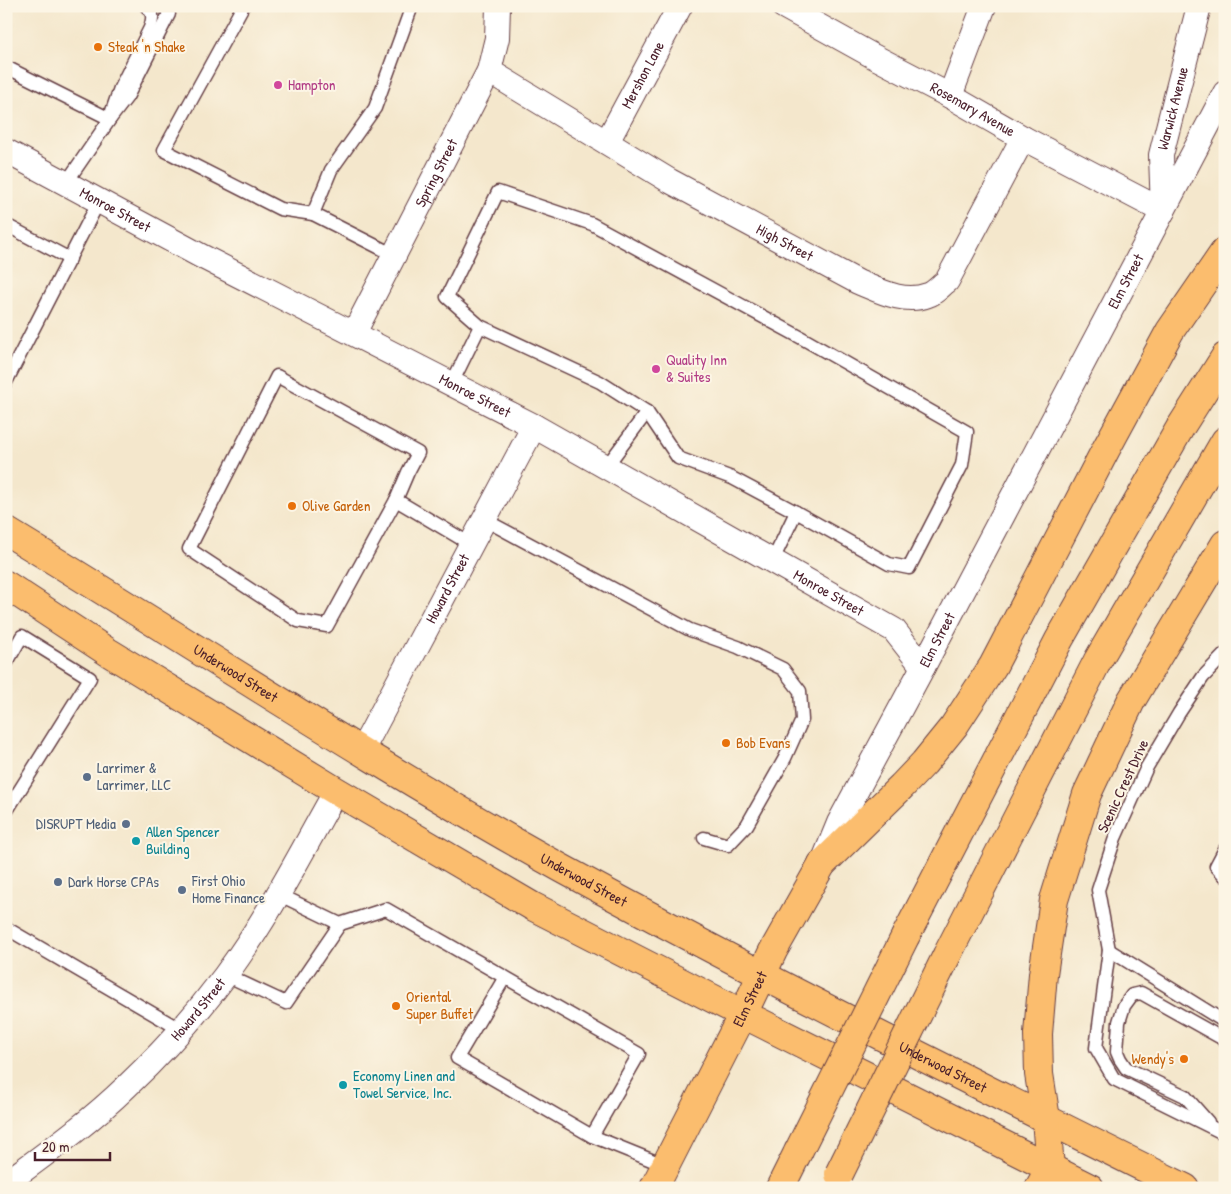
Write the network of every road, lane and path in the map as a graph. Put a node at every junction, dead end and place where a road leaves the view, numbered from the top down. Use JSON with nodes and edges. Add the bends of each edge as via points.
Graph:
{"nodes":[{"id":1,"x":146,"y":6,"type":"edge"},
{"id":2,"x":165,"y":6,"type":"edge"},
{"id":3,"x":243,"y":6,"type":"edge"},
{"id":4,"x":412,"y":6,"type":"edge"},
{"id":5,"x":498,"y":6,"type":"edge"},
{"id":6,"x":680,"y":6,"type":"edge"},
{"id":7,"x":784,"y":6,"type":"edge"},
{"id":8,"x":984,"y":6,"type":"edge"},
{"id":9,"x":1199,"y":6,"type":"edge"},
{"id":10,"x":6,"y":67,"type":"edge"},
{"id":11,"x":489,"y":71,"type":"junction"},
{"id":12,"x":1225,"y":93,"type":"edge"},
{"id":13,"x":950,"y":96,"type":"junction"},
{"id":14,"x":110,"y":119,"type":"junction"},
{"id":15,"x":1023,"y":138,"type":"junction"},
{"id":16,"x":607,"y":142,"type":"junction"},
{"id":17,"x":6,"y":151,"type":"edge"},
{"id":18,"x":66,"y":183,"type":"junction"},
{"id":19,"x":99,"y":201,"type":"junction"},
{"id":20,"x":1163,"y":211,"type":"junction"},
{"id":21,"x":313,"y":214,"type":"junction"},
{"id":22,"x":8,"y":230,"type":"edge"},
{"id":23,"x":1225,"y":251,"type":"edge"},
{"id":24,"x":394,"y":254,"type":"junction"},
{"id":25,"x":70,"y":259,"type":"junction"},
{"id":26,"x":480,"y":326,"type":"junction"},
{"id":27,"x":354,"y":333,"type":"junction"},
{"id":28,"x":1225,"y":357,"type":"edge"},
{"id":29,"x":6,"y":382,"type":"edge"},
{"id":30,"x":452,"y":383,"type":"junction"},
{"id":31,"x":647,"y":412,"type":"junction"},
{"id":32,"x":534,"y":426,"type":"junction"},
{"id":33,"x":1225,"y":441,"type":"edge"},
{"id":34,"x":606,"y":467,"type":"junction"},
{"id":35,"x":396,"y":500,"type":"junction"},
{"id":36,"x":796,"y":512,"type":"junction"},
{"id":37,"x":485,"y":520,"type":"junction"},
{"id":38,"x":6,"y":531,"type":"edge"},
{"id":39,"x":1225,"y":544,"type":"edge"},
{"id":40,"x":472,"y":545,"type":"junction"},
{"id":41,"x":772,"y":562,"type":"junction"},
{"id":42,"x":6,"y":585,"type":"edge"},
{"id":43,"x":1225,"y":654,"type":"edge"},
{"id":44,"x":6,"y":664,"type":"edge"},
{"id":45,"x":923,"y":667,"type":"junction"},
{"id":46,"x":361,"y":752,"type":"junction"},
{"id":47,"x":336,"y":791,"type":"junction"},
{"id":48,"x":6,"y":812,"type":"edge"},
{"id":49,"x":704,"y":838,"type":"dead end"},
{"id":50,"x":1225,"y":849,"type":"edge"},
{"id":51,"x":822,"y":864,"type":"junction"},
{"id":52,"x":1225,"y":876,"type":"edge"},
{"id":53,"x":278,"y":894,"type":"junction"},
{"id":54,"x":340,"y":924,"type":"junction"},
{"id":55,"x":6,"y":928,"type":"edge"},
{"id":56,"x":1109,"y":950,"type":"junction"},
{"id":57,"x":761,"y":974,"type":"junction"},
{"id":58,"x":226,"y":975,"type":"junction"},
{"id":59,"x":505,"y":977,"type":"junction"},
{"id":60,"x":743,"y":1014,"type":"junction"},
{"id":61,"x":1225,"y":1022,"type":"edge"},
{"id":62,"x":181,"y":1030,"type":"junction"},
{"id":63,"x":1225,"y":1040,"type":"edge"},
{"id":64,"x":1046,"y":1119,"type":"junction"},
{"id":65,"x":1213,"y":1127,"type":"junction"},
{"id":66,"x":1225,"y":1134,"type":"edge"},
{"id":67,"x":592,"y":1136,"type":"junction"},
{"id":68,"x":660,"y":1177,"type":"edge"},
{"id":69,"x":1045,"y":1178,"type":"edge"},
{"id":70,"x":835,"y":1181,"type":"edge"},
{"id":71,"x":6,"y":1183,"type":"edge"},
{"id":72,"x":780,"y":1188,"type":"edge"},
{"id":73,"x":1090,"y":1188,"type":"edge"},
{"id":74,"x":1185,"y":1188,"type":"edge"}],
"edges":[{"from":1,"to":14,"type":"lane","via":[[152,11],[150,28],[120,88]]},
{"from":2,"to":14,"type":"lane","via":[[169,14],[127,97]]},
{"from":3,"to":21,"type":"lane","via":[[164,150],[280,209]]},
{"from":4,"to":21,"type":"lane","via":[[375,108],[331,170]]},
{"from":5,"to":11,"type":"street","name":"Spring Street","via":[[497,38]]},
{"from":6,"to":16,"type":"street","name":"Mershon Lane"},
{"from":7,"to":13,"type":"street","name":"Rosemary Avenue"},
{"from":8,"to":13,"type":"street"},
{"from":9,"to":20,"type":"street","name":"Warwick Avenue","via":[[1161,155]]},
{"from":10,"to":14,"type":"lane"},
{"from":11,"to":16,"type":"street","name":"High Street"},
{"from":11,"to":24,"type":"street","name":"Spring Street"},
{"from":12,"to":20,"type":"street","name":"Elm Street"},
{"from":13,"to":15,"type":"street","name":"Rosemary Avenue"},
{"from":14,"to":18,"type":"lane"},
{"from":15,"to":16,"type":"street","name":"High Street","via":[[947,280],[929,295],[906,299],[858,282],[670,181]]},
{"from":15,"to":20,"type":"street","name":"Rosemary Avenue"},
{"from":17,"to":18,"type":"street","name":"Monroe Street"},
{"from":18,"to":19,"type":"street","name":"Monroe Street"},
{"from":19,"to":25,"type":"lane"},
{"from":19,"to":27,"type":"street","name":"Monroe Street"},
{"from":20,"to":45,"type":"street","name":"Elm Street"},
{"from":21,"to":24,"type":"lane"},
{"from":22,"to":25,"type":"lane"},
{"from":23,"to":51,"type":"main road","via":[[1170,332],[993,666],[954,726],[924,763]]},
{"from":24,"to":27,"type":"street","name":"Spring Street"},
{"from":25,"to":29,"type":"lane"},
{"from":26,"to":30,"type":"lane"},
{"from":26,"to":31,"type":"lane","via":[[600,382]]},
{"from":26,"to":36,"type":"lane","via":[[447,297],[498,192],[592,224],[967,432],[962,465],[909,568],[889,564]]},
{"from":27,"to":30,"type":"street","name":"Monroe Street"},
{"from":28,"to":72,"type":"main road","bridge":true,"via":[[1180,428],[1059,640],[906,935]]},
{"from":30,"to":32,"type":"street","name":"Monroe Street"},
{"from":31,"to":34,"type":"lane"},
{"from":31,"to":36,"type":"lane","via":[[678,458],[732,478]]},
{"from":32,"to":34,"type":"street","name":"Monroe Street"},
{"from":32,"to":37,"type":"street","name":"Howard Street"},
{"from":33,"to":70,"type":"main road","bridge":true,"via":[[1098,660]]},
{"from":34,"to":41,"type":"street","name":"Monroe Street"},
{"from":35,"to":35,"type":"lane","via":[[418,453],[277,376],[189,548],[298,621],[327,626]]},
{"from":35,"to":40,"type":"lane"},
{"from":36,"to":41,"type":"lane"},
{"from":37,"to":40,"type":"street","name":"Howard Street"},
{"from":37,"to":49,"type":"lane","via":[[690,630],[738,646],[783,669],[800,691],[802,720],[748,825],[728,845]]},
{"from":38,"to":46,"type":"main road","name":"Underwood Street"},
{"from":39,"to":64,"type":"main road","via":[[1131,701],[1087,794],[1054,900],[1038,1034],[1039,1074]]},
{"from":40,"to":46,"type":"street","name":"Howard Street"},
{"from":41,"to":45,"type":"street","name":"Monroe Street","via":[[894,630]]},
{"from":42,"to":47,"type":"main road","via":[[108,652]]},
{"from":43,"to":56,"type":"lane","name":"Scenic Crest Drive","via":[[1203,677],[1147,767],[1115,838],[1098,890]]},
{"from":44,"to":48,"type":"lane","via":[[22,636],[90,678]]},
{"from":45,"to":51,"type":"street","name":"Elm Street","via":[[839,823]]},
{"from":46,"to":57,"type":"main road","name":"Underwood Street","via":[[562,868]]},
{"from":47,"to":53,"type":"street","name":"Howard Street"},
{"from":47,"to":60,"type":"main road","via":[[532,906]]},
{"from":50,"to":52,"type":"lane","via":[[1216,866]]},
{"from":51,"to":57,"type":"main road","name":"Elm Street"},
{"from":53,"to":54,"type":"lane"},
{"from":53,"to":58,"type":"street","name":"Howard Street"},
{"from":54,"to":58,"type":"lane","via":[[286,1003]]},
{"from":54,"to":59,"type":"lane","via":[[386,909]]},
{"from":55,"to":62,"type":"lane"},
{"from":56,"to":61,"type":"lane"},
{"from":56,"to":65,"type":"lane","name":"Scenic Crest Drive","via":[[1096,1048],[1114,1079]]},
{"from":57,"to":60,"type":"main road","name":"Elm Street"},
{"from":57,"to":64,"type":"main road","name":"Underwood Street"},
{"from":58,"to":62,"type":"street","name":"Howard Street"},
{"from":59,"to":67,"type":"lane","via":[[639,1054]]},
{"from":59,"to":67,"type":"lane","via":[[457,1058]]},
{"from":60,"to":68,"type":"main road","name":"Elm Street"},
{"from":60,"to":69,"type":"main road"},
{"from":62,"to":71,"type":"street","name":"Howard Street","via":[[127,1086]]},
{"from":63,"to":65,"type":"lane","via":[[1141,993],[1132,995],[1119,1022],[1117,1052],[1126,1068],[1185,1096]]},
{"from":64,"to":69,"type":"main road"},
{"from":64,"to":74,"type":"main road","name":"Underwood Street"},
{"from":65,"to":66,"type":"lane"},
{"from":67,"to":68,"type":"lane"},
{"from":69,"to":73,"type":"main road"}]}
